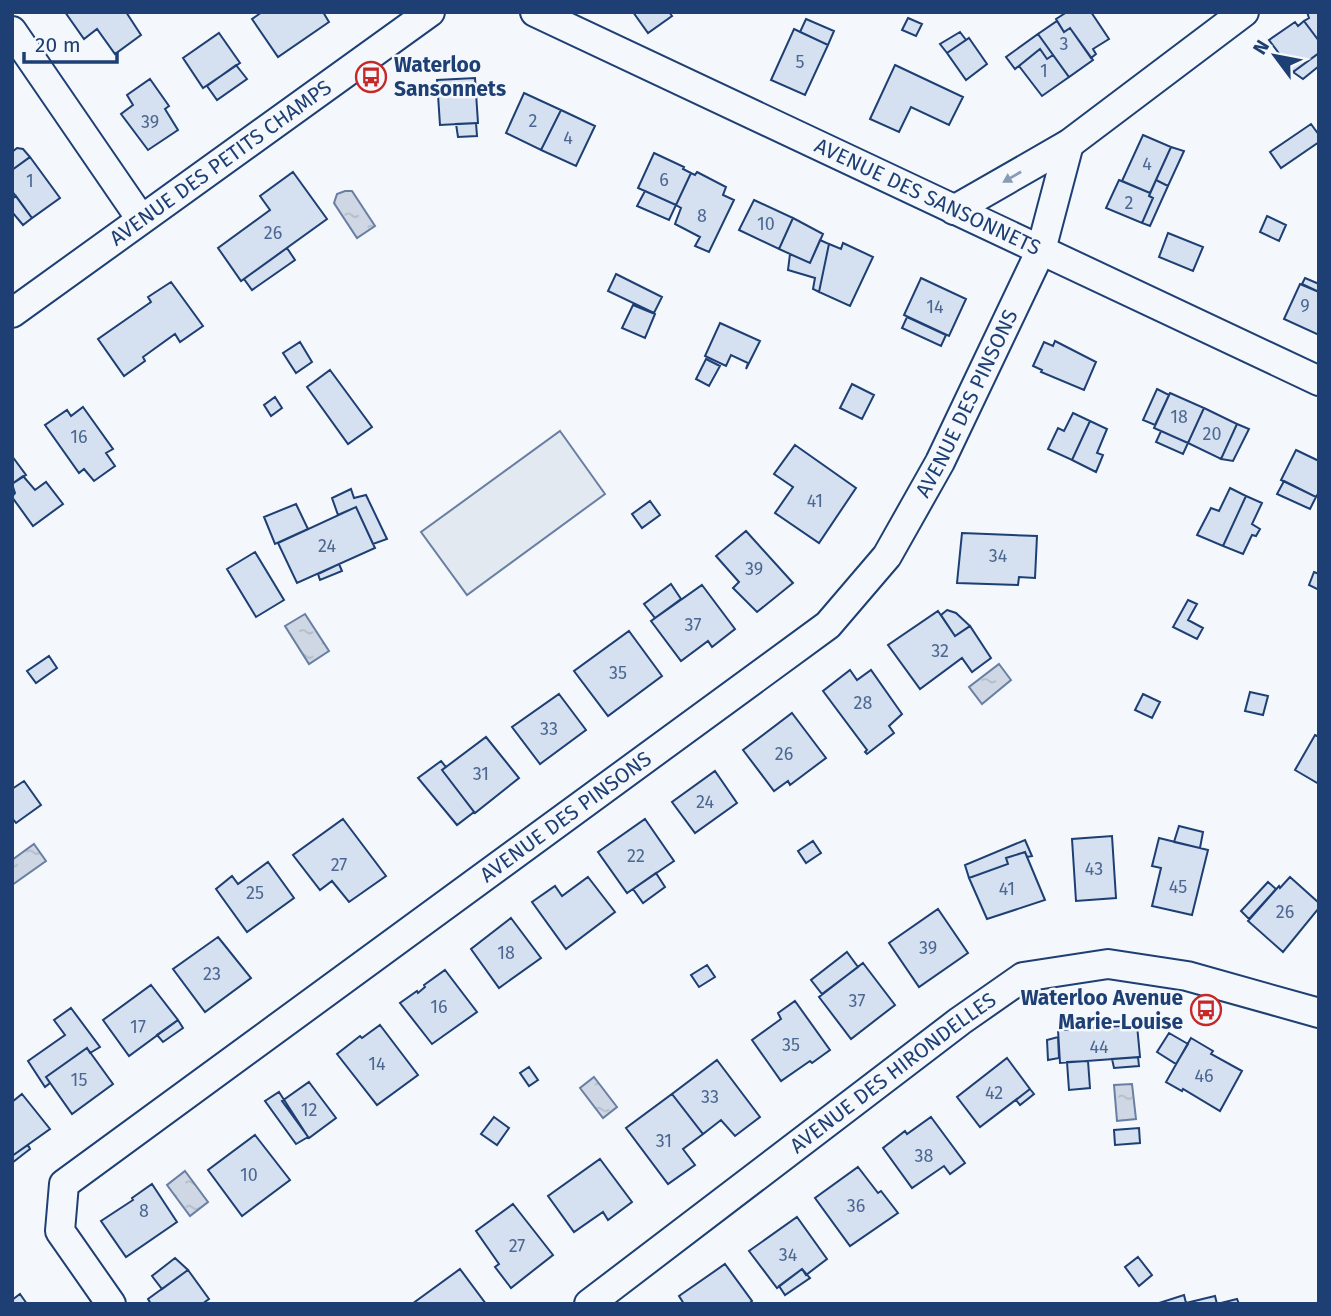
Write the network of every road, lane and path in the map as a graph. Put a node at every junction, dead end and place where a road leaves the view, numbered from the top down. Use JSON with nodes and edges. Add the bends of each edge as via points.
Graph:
{"nodes":[{"id":1,"x":429,"y":12,"type":"edge"},
{"id":2,"x":535,"y":12,"type":"edge"},
{"id":3,"x":1244,"y":12,"type":"edge"},
{"id":4,"x":12,"y":31,"type":"edge"},
{"id":5,"x":1069,"y":144,"type":"junction"},
{"id":6,"x":954,"y":210,"type":"junction"},
{"id":7,"x":141,"y":219,"type":"junction"},
{"id":8,"x":1041,"y":250,"type":"junction"},
{"id":9,"x":12,"y":313,"type":"edge"},
{"id":10,"x":1319,"y":381,"type":"edge"},
{"id":11,"x":1319,"y":1013,"type":"edge"},
{"id":12,"x":111,"y":1304,"type":"edge"},
{"id":13,"x":589,"y":1304,"type":"edge"}],
"edges":[{"from":1,"to":7,"type":"street","name":"AVENUE DES PETITS CHAMPS"},
{"from":2,"to":6,"type":"street","name":"AVENUE DES SANSONNETS"},
{"from":3,"to":5,"type":"street"},
{"from":4,"to":7,"type":"street"},
{"from":5,"to":6,"type":"street","one_way":true},
{"from":5,"to":8,"type":"street","name":"AVENUE DES PINSONS"},
{"from":6,"to":8,"type":"street","name":"AVENUE DES SANSONNETS"},
{"from":7,"to":9,"type":"street","name":"AVENUE DES PETITS CHAMPS"},
{"from":8,"to":10,"type":"street","name":"AVENUE DES SANSONNETS"},
{"from":8,"to":12,"type":"street","name":"AVENUE DES PINSONS","via":[[940,462],[887,556],[828,625],[64,1184],[60,1231]]},
{"from":11,"to":13,"type":"street","name":"AVENUE DES HIRONDELLES","via":[[1187,976],[1108,964],[1023,977]]}]}
